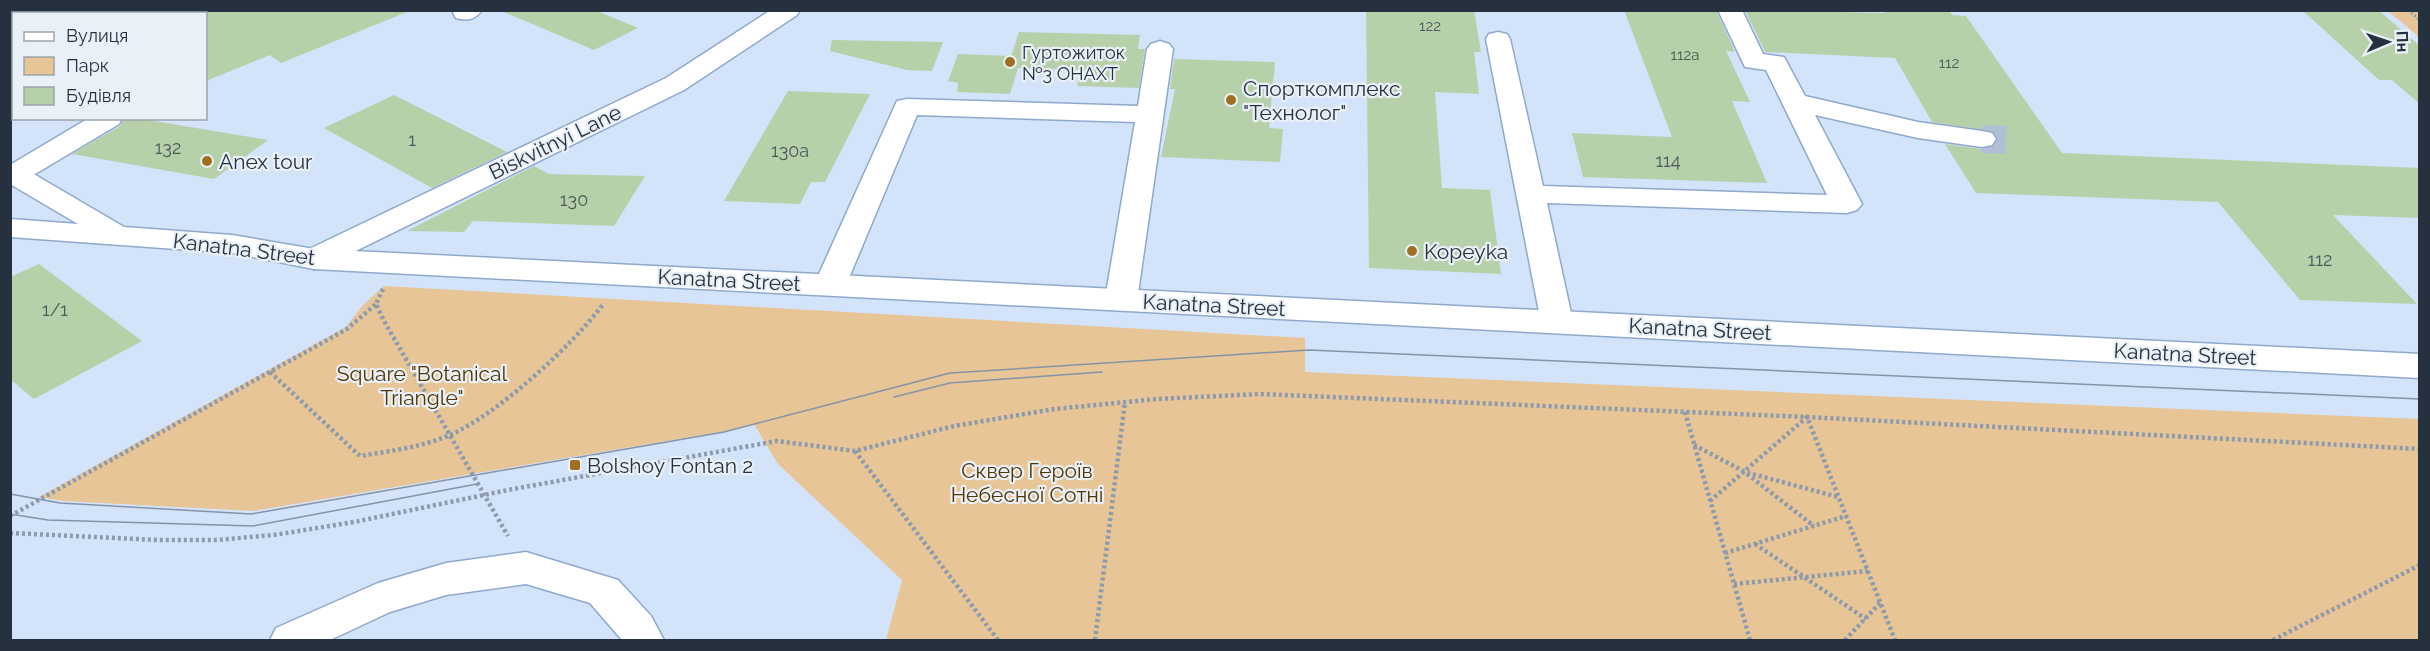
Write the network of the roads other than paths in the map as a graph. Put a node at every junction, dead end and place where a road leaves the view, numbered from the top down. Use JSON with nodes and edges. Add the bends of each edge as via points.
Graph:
{"nodes":[{"id":1,"x":788,"y":10,"type":"edge"},
{"id":2,"x":1730,"y":10,"type":"edge"},
{"id":3,"x":1498,"y":39,"type":"dead end"},
{"id":4,"x":1160,"y":49,"type":"dead end"},
{"id":5,"x":1795,"y":102,"type":"junction"},
{"id":6,"x":1150,"y":114,"type":"junction"},
{"id":7,"x":106,"y":120,"type":"edge"},
{"id":8,"x":1982,"y":139,"type":"tunnel mouth"},
{"id":9,"x":13,"y":173,"type":"edge"},
{"id":10,"x":1530,"y":194,"type":"junction"},
{"id":11,"x":10,"y":228,"type":"edge"},
{"id":12,"x":119,"y":235,"type":"junction"},
{"id":13,"x":314,"y":259,"type":"junction"},
{"id":14,"x":830,"y":285,"type":"junction"},
{"id":15,"x":1121,"y":300,"type":"junction"},
{"id":16,"x":1557,"y":322,"type":"junction"},
{"id":17,"x":2420,"y":366,"type":"edge"},
{"id":18,"x":291,"y":640,"type":"edge"},
{"id":19,"x":643,"y":640,"type":"edge"}],
"edges":[{"from":1,"to":13,"type":"main road","name":"Biskvitnyi Lane","via":[[675,84]]},
{"from":2,"to":5,"type":"main road","via":[[1754,62],[1774,62]]},
{"from":3,"to":10,"type":"main road"},
{"from":4,"to":6,"type":"main road"},
{"from":5,"to":8,"type":"main road","via":[[1918,130]]},
{"from":5,"to":10,"type":"main road","via":[[1846,204]]},
{"from":6,"to":14,"type":"main road","via":[[907,107]]},
{"from":6,"to":15,"type":"main road"},
{"from":7,"to":9,"type":"main road"},
{"from":9,"to":12,"type":"main road"},
{"from":10,"to":16,"type":"main road"},
{"from":11,"to":12,"type":"main road","name":"Kanatna Street"},
{"from":12,"to":13,"type":"main road","name":"Kanatna Street","via":[[232,244]]},
{"from":13,"to":14,"type":"main road","name":"Kanatna Street"},
{"from":14,"to":15,"type":"main road","name":"Kanatna Street"},
{"from":15,"to":16,"type":"main road","name":"Kanatna Street"},
{"from":16,"to":17,"type":"main road","name":"Kanatna Street"},
{"from":18,"to":19,"type":"main road","via":[[378,599],[446,579],[526,568],[604,591]]}]}
